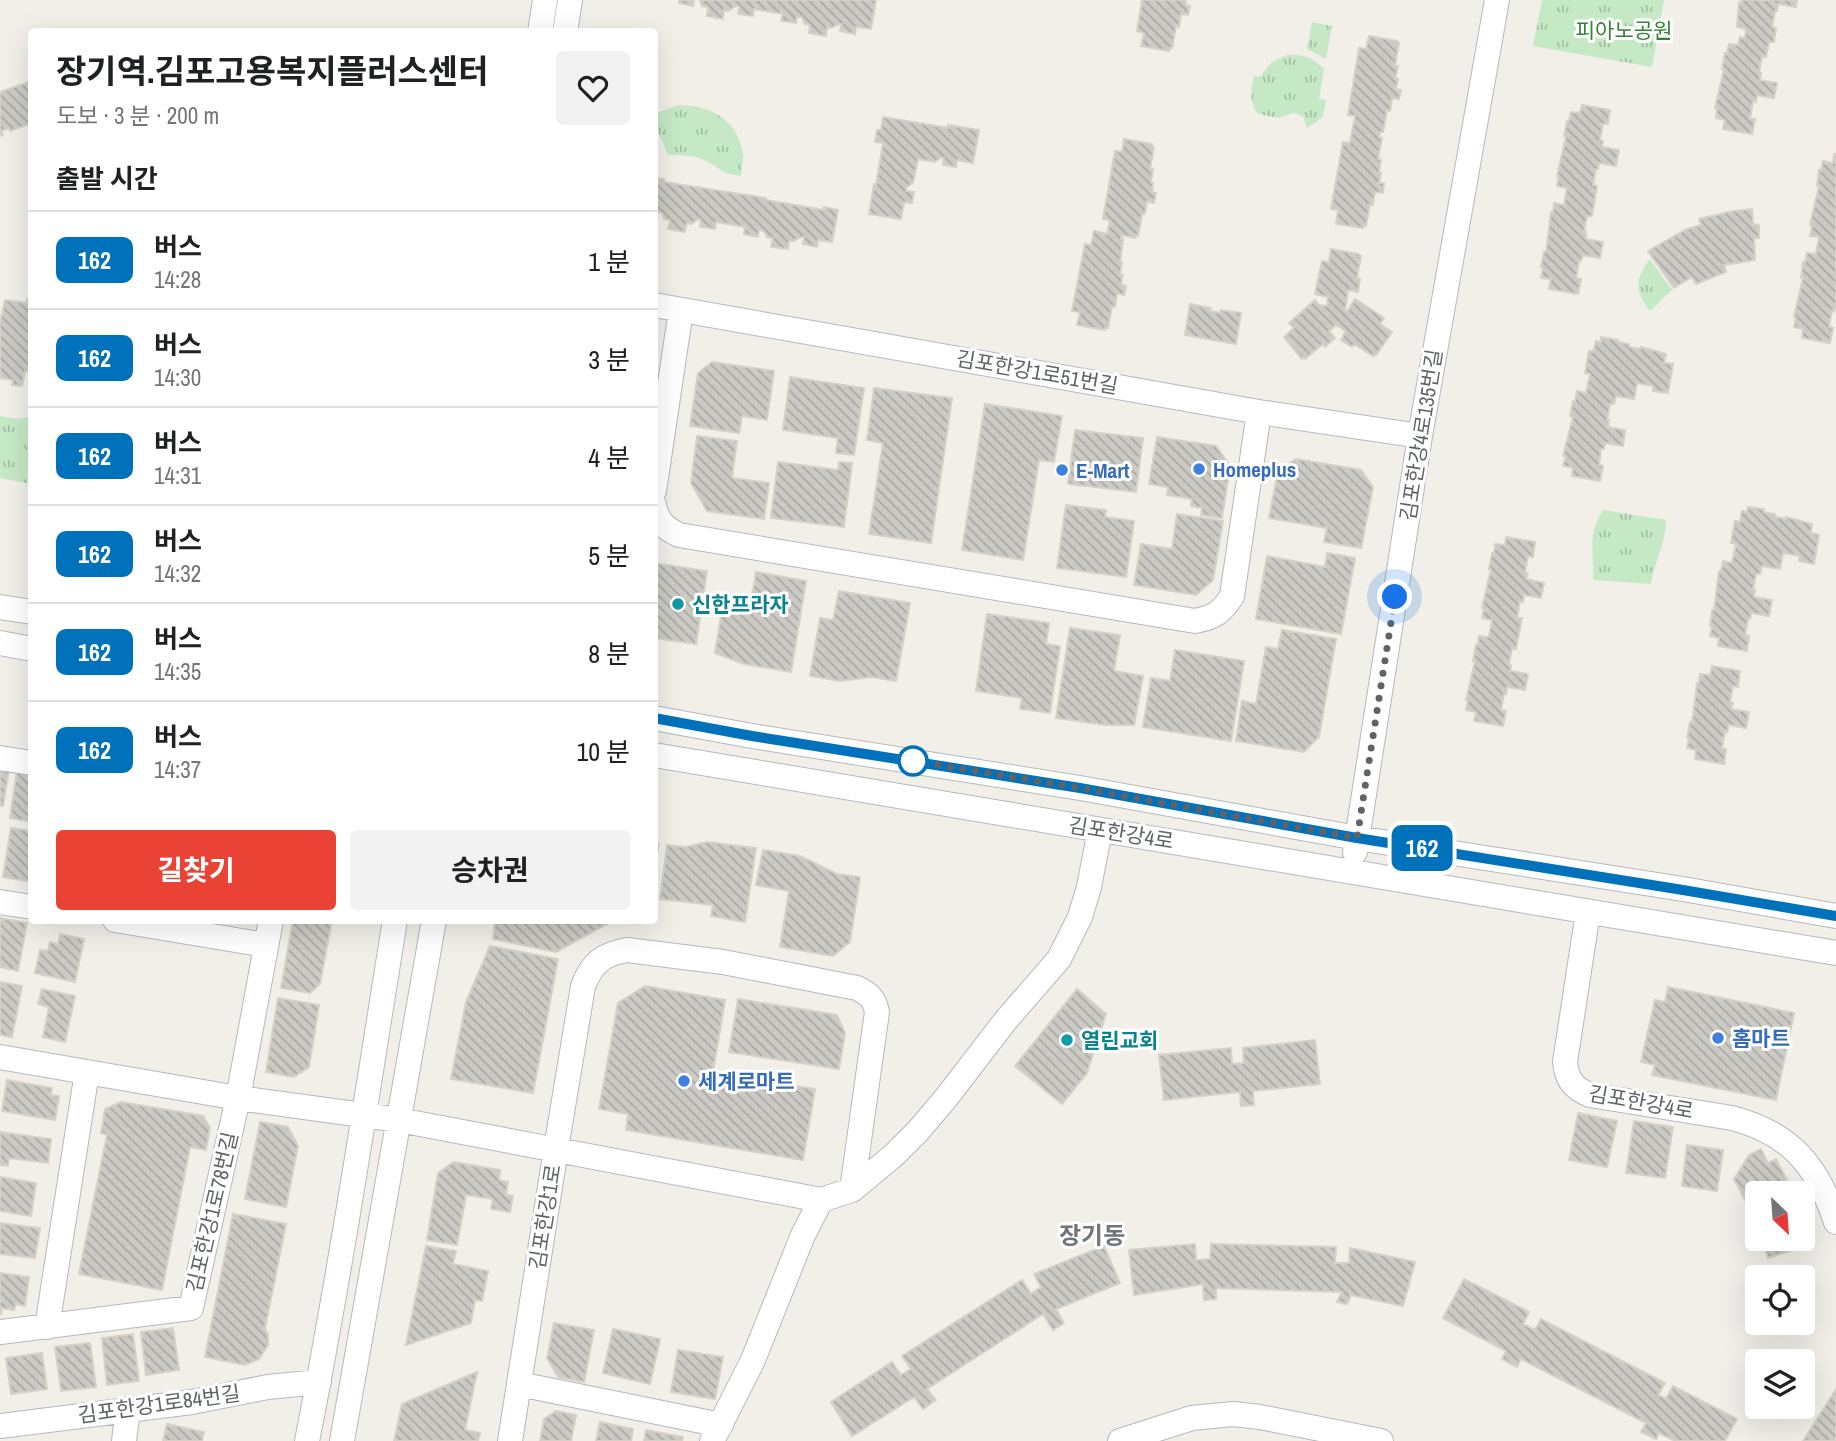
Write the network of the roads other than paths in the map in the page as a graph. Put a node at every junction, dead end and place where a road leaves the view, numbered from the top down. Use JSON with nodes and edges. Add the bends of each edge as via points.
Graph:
{"nodes":[{"id":1,"x":545,"y":0,"type":"edge"},
{"id":2,"x":570,"y":0,"type":"edge"},
{"id":3,"x":1497,"y":0,"type":"edge"},
{"id":4,"x":541,"y":28,"type":"edge"},
{"id":5,"x":566,"y":28,"type":"edge"},
{"id":6,"x":658,"y":306,"type":"edge"},
{"id":7,"x":681,"y":310,"type":"junction"},
{"id":8,"x":1259,"y":411,"type":"junction"},
{"id":9,"x":1420,"y":436,"type":"junction"},
{"id":10,"x":658,"y":464,"type":"edge"},
{"id":11,"x":658,"y":519,"type":"edge"},
{"id":12,"x":0,"y":607,"type":"edge"},
{"id":13,"x":28,"y":611,"type":"edge"},
{"id":14,"x":0,"y":643,"type":"edge"},
{"id":15,"x":28,"y":648,"type":"edge"},
{"id":16,"x":658,"y":719,"type":"edge"},
{"id":17,"x":658,"y":756,"type":"edge"},
{"id":18,"x":0,"y":758,"type":"edge"},
{"id":19,"x":28,"y":762,"type":"edge"},
{"id":20,"x":1100,"y":830,"type":"junction"},
{"id":21,"x":1357,"y":838,"type":"junction"},
{"id":22,"x":1353,"y":871,"type":"junction"},
{"id":23,"x":0,"y":902,"type":"edge"},
{"id":24,"x":28,"y":906,"type":"edge"},
{"id":25,"x":1588,"y":912,"type":"junction"},
{"id":26,"x":1836,"y":916,"type":"edge"},
{"id":27,"x":139,"y":924,"type":"edge"},
{"id":28,"x":270,"y":924,"type":"edge"},
{"id":29,"x":393,"y":924,"type":"edge"},
{"id":30,"x":433,"y":924,"type":"edge"},
{"id":31,"x":266,"y":945,"type":"junction"},
{"id":32,"x":1836,"y":953,"type":"edge"},
{"id":33,"x":0,"y":1057,"type":"edge"},
{"id":34,"x":87,"y":1072,"type":"junction"},
{"id":35,"x":238,"y":1098,"type":"junction"},
{"id":36,"x":364,"y":1116,"type":"junction"},
{"id":37,"x":399,"y":1120,"type":"junction"},
{"id":38,"x":556,"y":1149,"type":"junction"},
{"id":39,"x":852,"y":1190,"type":"junction"},
{"id":40,"x":821,"y":1200,"type":"junction"},
{"id":41,"x":1836,"y":1222,"type":"edge"},
{"id":42,"x":47,"y":1326,"type":"junction"},
{"id":43,"x":0,"y":1332,"type":"edge"},
{"id":44,"x":318,"y":1382,"type":"junction"},
{"id":45,"x":519,"y":1384,"type":"junction"},
{"id":46,"x":128,"y":1409,"type":"junction"},
{"id":47,"x":0,"y":1426,"type":"edge"},
{"id":48,"x":717,"y":1433,"type":"edge"},
{"id":49,"x":124,"y":1441,"type":"edge"},
{"id":50,"x":307,"y":1441,"type":"edge"},
{"id":51,"x":342,"y":1441,"type":"edge"},
{"id":52,"x":510,"y":1441,"type":"edge"},
{"id":53,"x":1120,"y":1441,"type":"edge"},
{"id":54,"x":1381,"y":1441,"type":"edge"}],
"edges":[{"from":1,"to":4,"type":"street"},
{"from":2,"to":5,"type":"street"},
{"from":3,"to":9,"type":"street","name":"김포한강4로135번길"},
{"from":6,"to":7,"type":"street","name":"김포한강1로51번길"},
{"from":7,"to":8,"type":"street","name":"김포한강1로51번길"},
{"from":7,"to":10,"type":"street"},
{"from":8,"to":9,"type":"street","name":"김포한강1로51번길"},
{"from":8,"to":11,"type":"street","via":[[1232,596],[1212,618],[1195,621],[678,535]]},
{"from":9,"to":21,"type":"street","name":"김포한강4로135번길"},
{"from":12,"to":13,"type":"street"},
{"from":14,"to":15,"type":"street"},
{"from":16,"to":21,"type":"street","name":"김포한강4로"},
{"from":17,"to":20,"type":"street","name":"김포한강4로"},
{"from":18,"to":19,"type":"street"},
{"from":20,"to":22,"type":"street","name":"김포한강4로"},
{"from":20,"to":39,"type":"street","via":[[1080,917],[1059,959],[918,1131]]},
{"from":21,"to":22,"type":"street","name":"김포한강4로135번길"},
{"from":21,"to":26,"type":"street","name":"김포한강4로"},
{"from":22,"to":25,"type":"street","name":"김포한강4로"},
{"from":23,"to":24,"type":"street"},
{"from":25,"to":32,"type":"street","name":"김포한강4로"},
{"from":25,"to":41,"type":"street","name":"김포한강4로","via":[[1566,1050],[1571,1083],[1590,1095],[1732,1118],[1769,1131],[1815,1173]]},
{"from":27,"to":31,"type":"street"},
{"from":28,"to":31,"type":"street","name":"김포한강1로78번길"},
{"from":29,"to":36,"type":"street"},
{"from":30,"to":37,"type":"street"},
{"from":31,"to":35,"type":"street","name":"김포한강1로78번길"},
{"from":33,"to":34,"type":"street"},
{"from":34,"to":35,"type":"street"},
{"from":34,"to":42,"type":"street"},
{"from":35,"to":36,"type":"street"},
{"from":35,"to":42,"type":"street","name":"김포한강1로78번길","via":[[191,1308]]},
{"from":36,"to":37,"type":"street","name":"김포한강1로"},
{"from":36,"to":44,"type":"street"},
{"from":37,"to":38,"type":"street","name":"김포한강1로"},
{"from":37,"to":51,"type":"street"},
{"from":38,"to":39,"type":"street","via":[[583,986],[593,966],[603,957],[627,950],[723,962],[857,988],[874,1002],[876,1025]]},
{"from":38,"to":40,"type":"street"},
{"from":38,"to":45,"type":"street","name":"김포한강1로"},
{"from":39,"to":40,"type":"street"},
{"from":40,"to":48,"type":"street"},
{"from":42,"to":43,"type":"street","name":"김포한강1로78번길"},
{"from":44,"to":46,"type":"street","name":"김포한강1로84번길"},
{"from":44,"to":50,"type":"street"},
{"from":45,"to":48,"type":"street"},
{"from":45,"to":52,"type":"street","name":"김포한강1로"},
{"from":46,"to":47,"type":"street","name":"김포한강1로84번길"},
{"from":46,"to":49,"type":"street"},
{"from":53,"to":54,"type":"street","via":[[1192,1418],[1233,1414]]}]}
